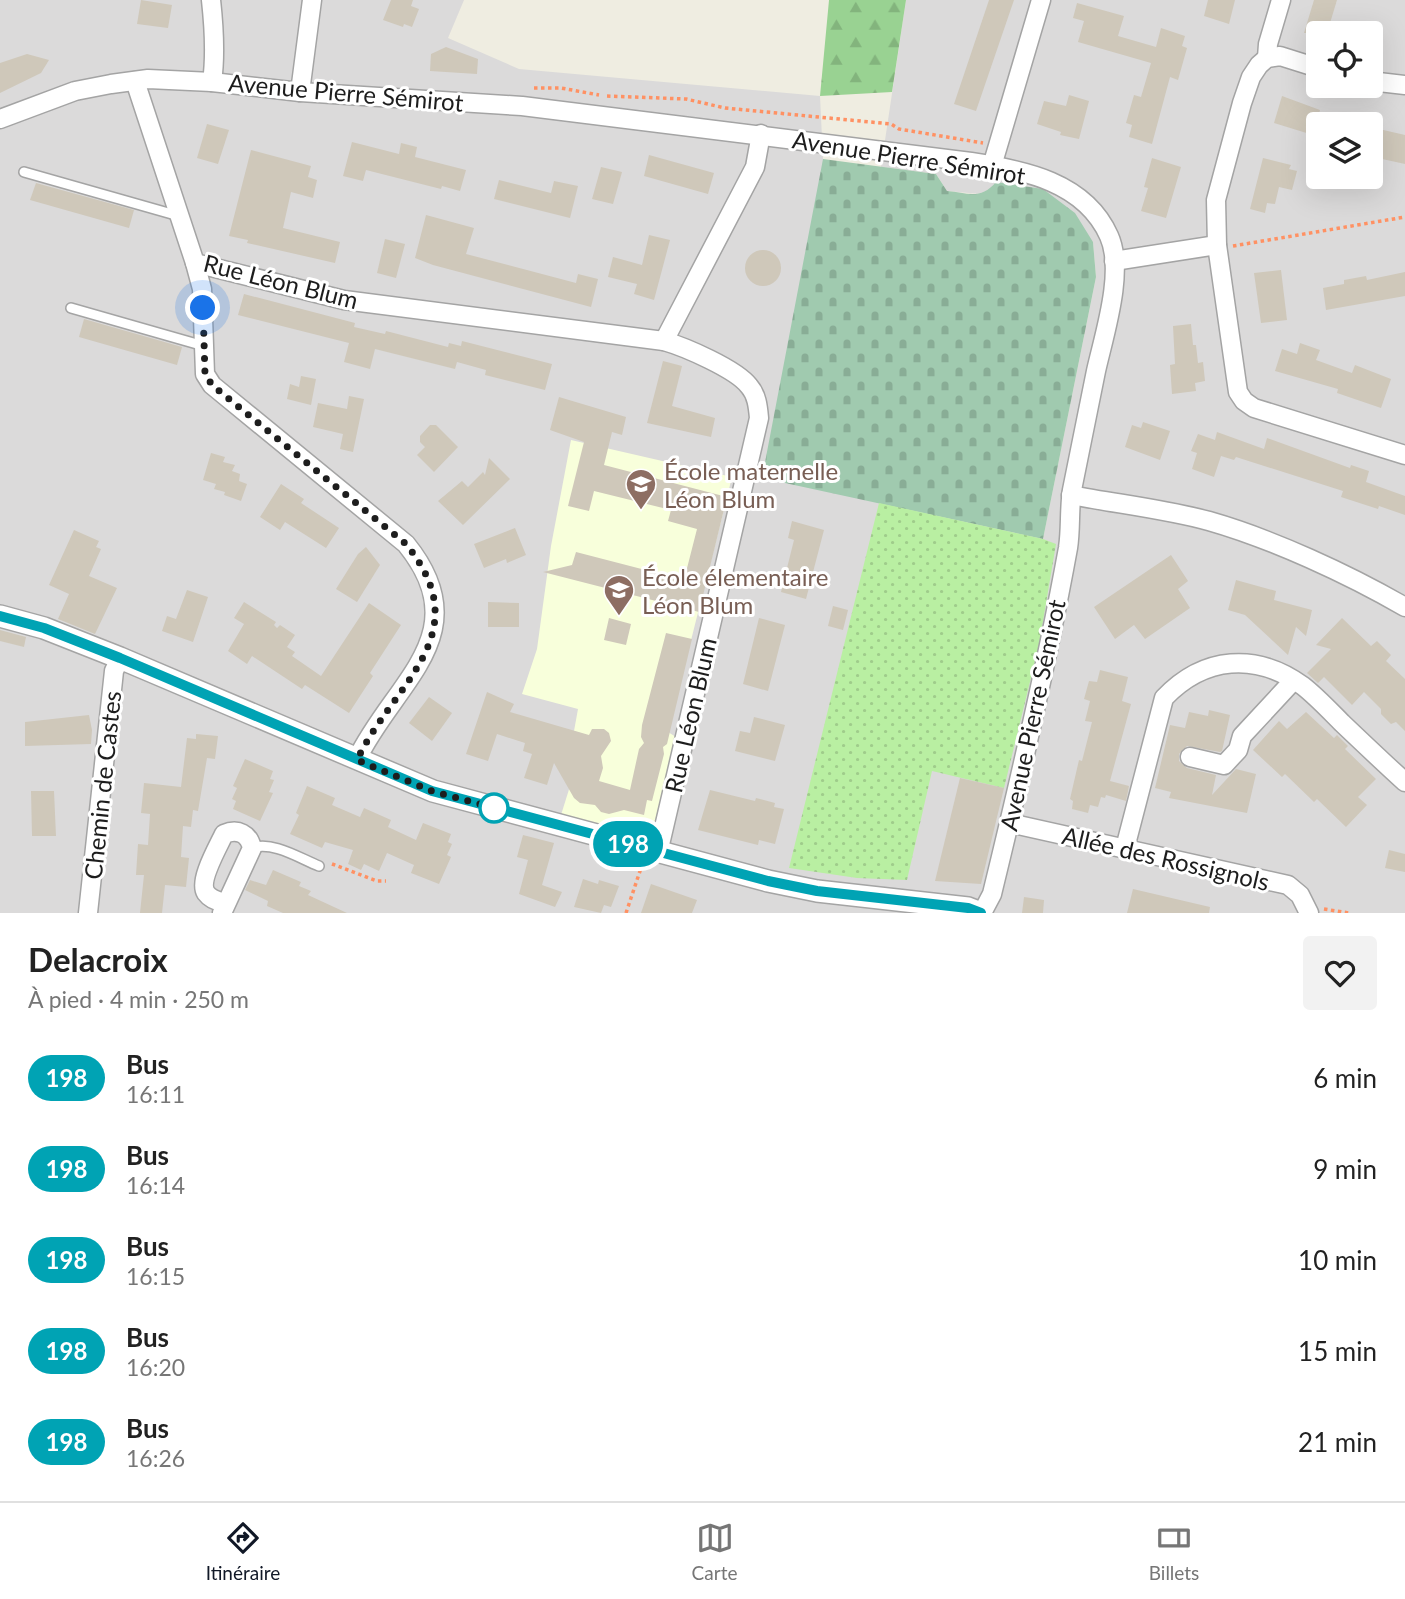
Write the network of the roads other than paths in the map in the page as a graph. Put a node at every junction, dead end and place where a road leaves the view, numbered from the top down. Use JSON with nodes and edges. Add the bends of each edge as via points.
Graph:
{"nodes":[{"id":1,"x":211,"y":0,"type":"edge"},
{"id":2,"x":312,"y":0,"type":"edge"},
{"id":3,"x":1041,"y":0,"type":"edge"},
{"id":4,"x":1281,"y":0,"type":"edge"},
{"id":5,"x":1267,"y":58,"type":"junction"},
{"id":6,"x":1306,"y":64,"type":"edge"},
{"id":7,"x":135,"y":82,"type":"junction"},
{"id":8,"x":212,"y":82,"type":"junction"},
{"id":9,"x":1383,"y":82,"type":"edge"},
{"id":10,"x":1405,"y":85,"type":"edge"},
{"id":11,"x":300,"y":92,"type":"junction"},
{"id":12,"x":0,"y":119,"type":"edge"},
{"id":13,"x":761,"y":134,"type":"junction"},
{"id":14,"x":992,"y":166,"type":"junction"},
{"id":15,"x":24,"y":172,"type":"dead end"},
{"id":16,"x":179,"y":216,"type":"junction"},
{"id":17,"x":1217,"y":247,"type":"junction"},
{"id":18,"x":1115,"y":261,"type":"junction"},
{"id":19,"x":195,"y":263,"type":"junction"},
{"id":20,"x":71,"y":308,"type":"dead end"},
{"id":21,"x":664,"y":341,"type":"junction"},
{"id":22,"x":206,"y":346,"type":"junction"},
{"id":23,"x":1405,"y":455,"type":"edge"},
{"id":24,"x":1071,"y":495,"type":"junction"},
{"id":25,"x":1405,"y":607,"type":"edge"},
{"id":26,"x":0,"y":616,"type":"edge"},
{"id":27,"x":120,"y":658,"type":"junction"},
{"id":28,"x":1293,"y":681,"type":"junction"},
{"id":29,"x":1191,"y":757,"type":"dead end"},
{"id":30,"x":357,"y":760,"type":"junction"},
{"id":31,"x":1405,"y":782,"type":"edge"},
{"id":32,"x":1009,"y":823,"type":"junction"},
{"id":33,"x":252,"y":848,"type":"junction"},
{"id":34,"x":1125,"y":848,"type":"junction"},
{"id":35,"x":649,"y":850,"type":"junction"},
{"id":36,"x":319,"y":866,"type":"road end"},
{"id":37,"x":224,"y":909,"type":"edge"},
{"id":38,"x":88,"y":913,"type":"edge"},
{"id":39,"x":981,"y":913,"type":"edge"},
{"id":40,"x":1309,"y":913,"type":"edge"}],
"edges":[{"from":1,"to":8,"type":"street"},
{"from":2,"to":11,"type":"street"},
{"from":3,"to":14,"type":"street"},
{"from":4,"to":5,"type":"street"},
{"from":5,"to":6,"type":"street","via":[[1280,56]]},
{"from":5,"to":17,"type":"street","via":[[1251,77],[1216,200]]},
{"from":7,"to":8,"type":"street","name":"Avenue Pierre Sémirot"},
{"from":7,"to":12,"type":"street","name":"Avenue Pierre Sémirot","via":[[75,91]]},
{"from":7,"to":16,"type":"street","name":"Rue Léon Blum"},
{"from":8,"to":11,"type":"street","name":"Avenue Pierre Sémirot"},
{"from":9,"to":10,"type":"street"},
{"from":11,"to":13,"type":"street","name":"Avenue Pierre Sémirot","via":[[522,106]]},
{"from":13,"to":14,"type":"street","name":"Avenue Pierre Sémirot"},
{"from":13,"to":21,"type":"street","via":[[755,167]]},
{"from":14,"to":18,"type":"street","name":"Avenue Pierre Sémirot","via":[[1052,182],[1085,202],[1110,237]]},
{"from":15,"to":16,"type":"lane"},
{"from":16,"to":19,"type":"street","name":"Rue Léon Blum"},
{"from":17,"to":18,"type":"street"},
{"from":17,"to":23,"type":"street","via":[[1238,393],[1244,401]]},
{"from":18,"to":24,"type":"street","name":"Avenue Pierre Sémirot","via":[[1112,296]]},
{"from":19,"to":21,"type":"street","name":"Rue Léon Blum","via":[[344,300]]},
{"from":19,"to":22,"type":"street","via":[[202,289]]},
{"from":20,"to":22,"type":"lane"},
{"from":21,"to":35,"type":"street","name":"Rue Léon Blum","via":[[684,346],[741,378],[755,396],[759,418]]},
{"from":22,"to":30,"type":"street","via":[[205,374],[212,385],[406,544],[431,583],[436,607],[429,646]]},
{"from":24,"to":25,"type":"street","via":[[1208,521],[1253,536]]},
{"from":24,"to":32,"type":"street","name":"Avenue Pierre Sémirot","via":[[1069,545]]},
{"from":26,"to":27,"type":"street"},
{"from":27,"to":30,"type":"street"},
{"from":27,"to":38,"type":"street","name":"Chemin de Castes","via":[[114,671]]},
{"from":28,"to":29,"type":"street","via":[[1242,736],[1238,750],[1223,765]]},
{"from":28,"to":31,"type":"street"},
{"from":28,"to":34,"type":"street","via":[[1271,669],[1236,662],[1206,668],[1179,683],[1164,698]]},
{"from":30,"to":35,"type":"street","via":[[432,791]]},
{"from":32,"to":34,"type":"street","name":"Allée des Rossignols"},
{"from":32,"to":39,"type":"street","name":"Avenue Pierre Sémirot","via":[[992,894]]},
{"from":33,"to":36,"type":"lane","via":[[271,846]]},
{"from":33,"to":37,"type":"street"},
{"from":33,"to":37,"type":"street","via":[[244,833],[224,834],[203,883],[205,892]]},
{"from":34,"to":40,"type":"street","name":"Allée des Rossignols","via":[[1288,886],[1300,895]]},
{"from":35,"to":39,"type":"street","via":[[817,891]]}]}
